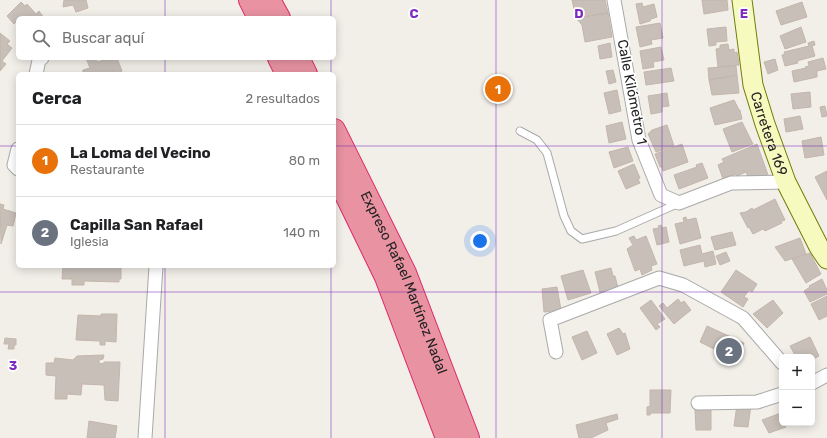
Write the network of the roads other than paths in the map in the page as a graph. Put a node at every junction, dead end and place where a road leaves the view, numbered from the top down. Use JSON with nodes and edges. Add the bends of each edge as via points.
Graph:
{"nodes":[{"id":1,"x":250,"y":0,"type":"edge"},
{"id":2,"x":270,"y":0,"type":"edge"},
{"id":3,"x":614,"y":0,"type":"edge"},
{"id":4,"x":742,"y":0,"type":"edge"},
{"id":5,"x":258,"y":16,"type":"edge"},
{"id":6,"x":277,"y":16,"type":"edge"},
{"id":7,"x":39,"y":60,"type":"edge"},
{"id":8,"x":280,"y":60,"type":"edge"},
{"id":9,"x":299,"y":60,"type":"edge"},
{"id":10,"x":36,"y":72,"type":"edge"},
{"id":11,"x":286,"y":72,"type":"edge"},
{"id":12,"x":305,"y":72,"type":"edge"},
{"id":13,"x":520,"y":131,"type":"dead end"},
{"id":14,"x":336,"y":134,"type":"edge"},
{"id":15,"x":16,"y":156,"type":"edge"},
{"id":16,"x":16,"y":167,"type":"edge"},
{"id":17,"x":336,"y":174,"type":"edge"},
{"id":18,"x":786,"y":182,"type":"junction"},
{"id":19,"x":679,"y":203,"type":"junction"},
{"id":20,"x":824,"y":250,"type":"edge"},
{"id":21,"x":156,"y":268,"type":"edge"},
{"id":22,"x":556,"y":352,"type":"dead end"},
{"id":23,"x":779,"y":360,"type":"edge"},
{"id":24,"x":827,"y":375,"type":"edge"},
{"id":25,"x":815,"y":381,"type":"edge"},
{"id":26,"x":779,"y":395,"type":"edge"},
{"id":27,"x":698,"y":403,"type":"dead end"},
{"id":28,"x":145,"y":438,"type":"edge"},
{"id":29,"x":448,"y":438,"type":"edge"},
{"id":30,"x":468,"y":438,"type":"edge"}],
"edges":[{"from":1,"to":5,"type":"highway"},
{"from":2,"to":6,"type":"highway"},
{"from":3,"to":19,"type":"street","name":"Calle Kilómetro 1","via":[[639,140],[661,195]]},
{"from":4,"to":18,"type":"street","name":"Carretera 169","via":[[752,85]]},
{"from":7,"to":10,"type":"street"},
{"from":8,"to":11,"type":"highway"},
{"from":9,"to":12,"type":"highway"},
{"from":13,"to":19,"type":"lane","via":[[537,140],[547,153],[564,216],[571,231],[582,238],[616,230]]},
{"from":14,"to":30,"type":"highway","name":"Expreso Rafael Martínez Nadal","via":[[405,273]]},
{"from":15,"to":16,"type":"street"},
{"from":17,"to":29,"type":"highway","name":"Expreso Rafael Martínez Nadal","via":[[386,277]]},
{"from":18,"to":19,"type":"street","via":[[731,183]]},
{"from":18,"to":20,"type":"street","name":"Carretera 169"},
{"from":21,"to":28,"type":"street"},
{"from":22,"to":23,"type":"street","via":[[550,320],[659,278],[683,285],[743,318]]},
{"from":24,"to":25,"type":"street"},
{"from":26,"to":27,"type":"street","via":[[757,402]]}]}
